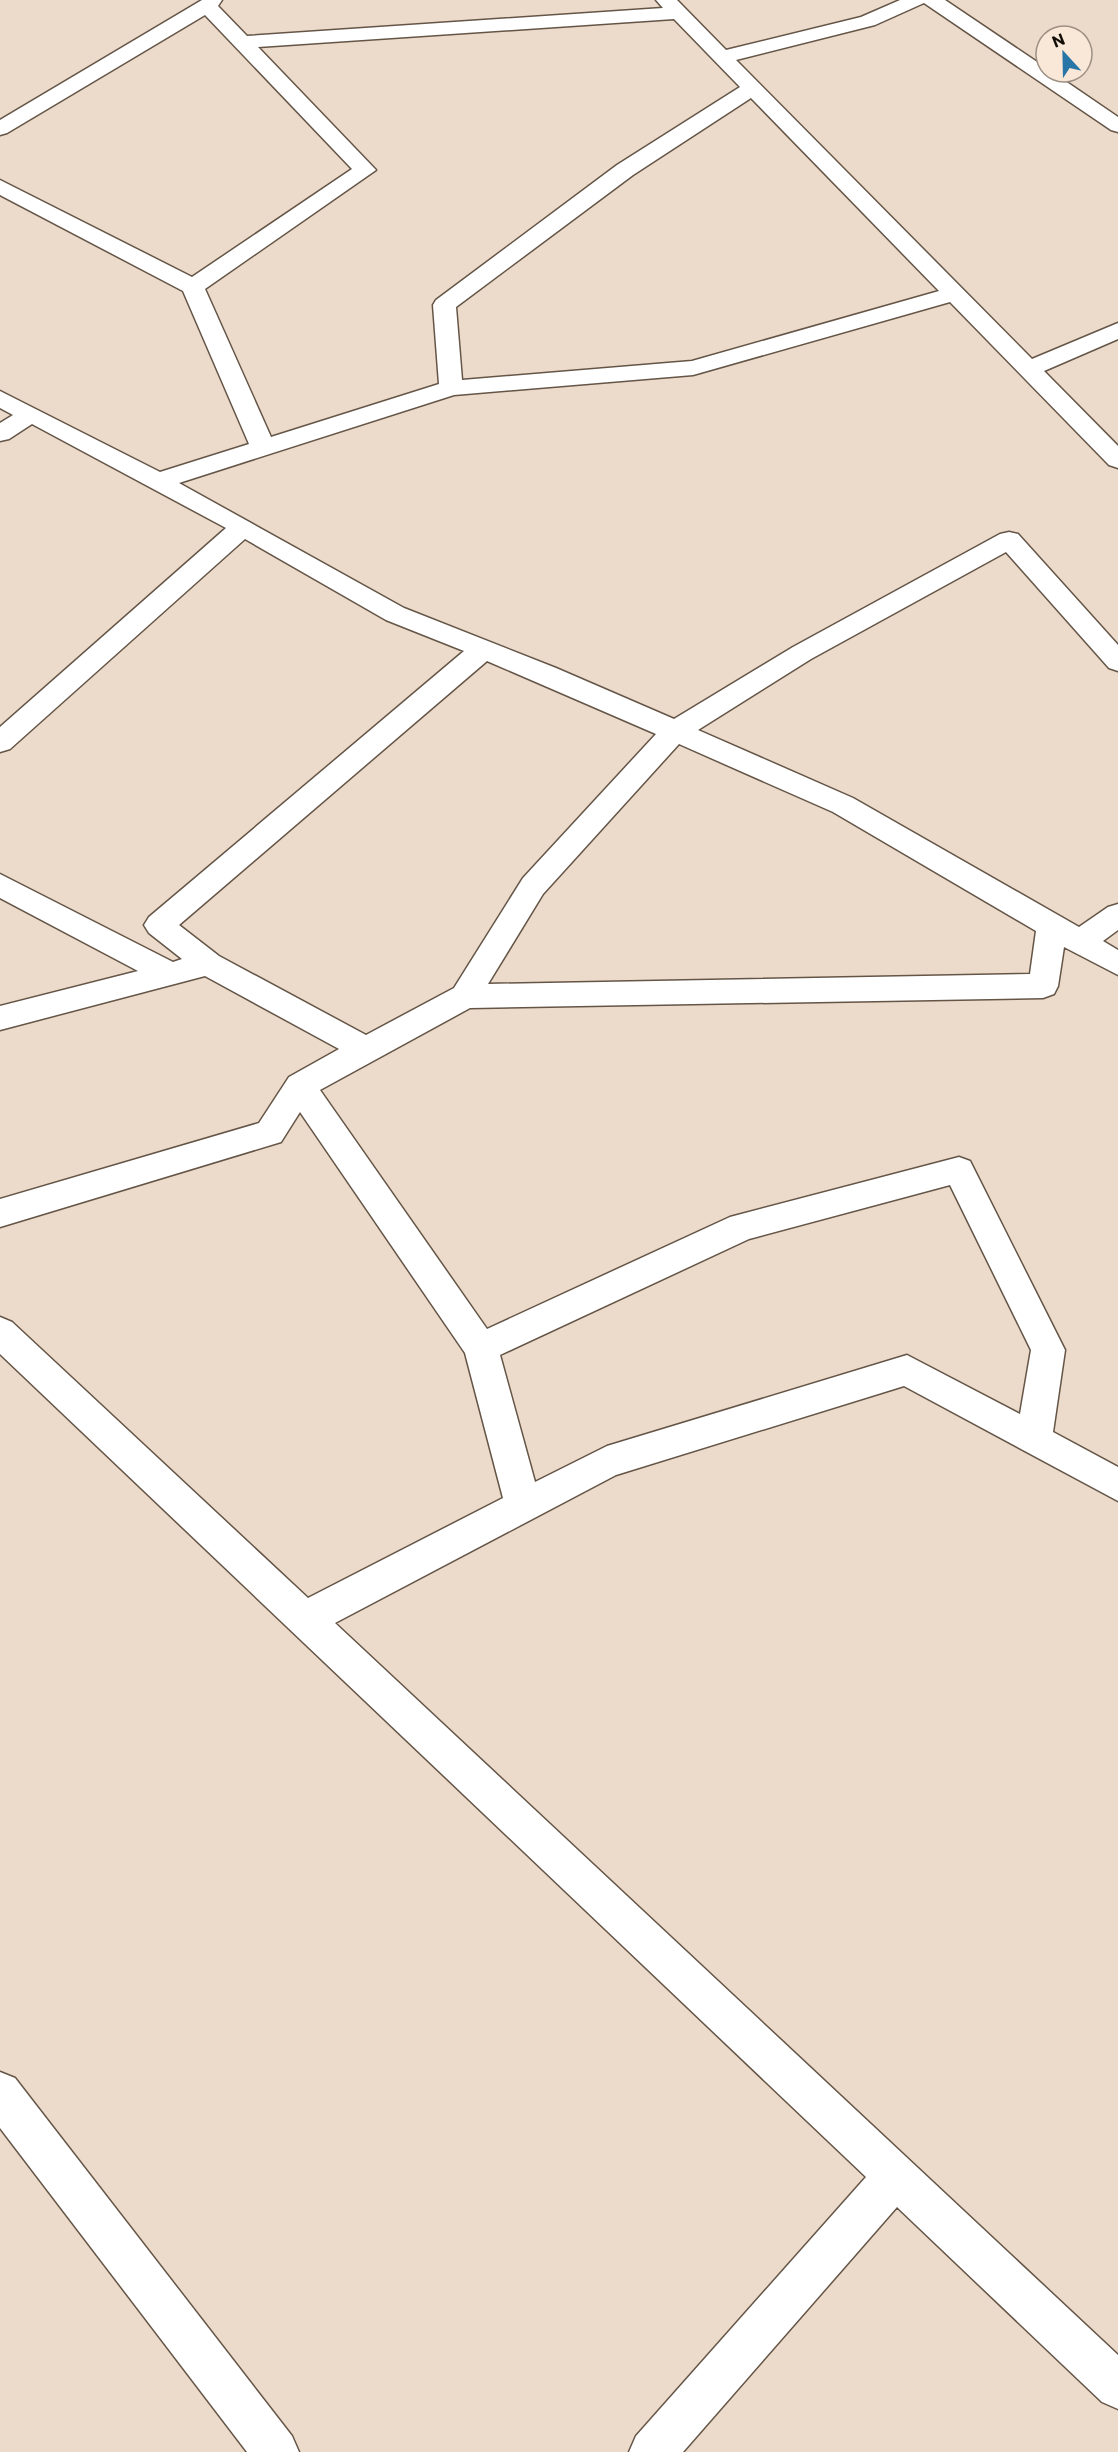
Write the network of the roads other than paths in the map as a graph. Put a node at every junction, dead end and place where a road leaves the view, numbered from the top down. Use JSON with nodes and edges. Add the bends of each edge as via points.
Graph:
{"nodes":[{"id":1,"x":917,"y":0,"type":"edge"},
{"id":2,"x":932,"y":0,"type":"edge"},
{"id":3,"x":210,"y":3,"type":"edge"},
{"id":4,"x":673,"y":7,"type":"edge"},
{"id":5,"x":242,"y":42,"type":"junction"},
{"id":6,"x":722,"y":57,"type":"junction"},
{"id":7,"x":752,"y":88,"type":"junction"},
{"id":8,"x":1108,"y":110,"type":"edge"},
{"id":9,"x":1118,"y":126,"type":"edge"},
{"id":10,"x":0,"y":129,"type":"edge"},
{"id":11,"x":0,"y":186,"type":"edge"},
{"id":12,"x":193,"y":287,"type":"junction"},
{"id":13,"x":955,"y":294,"type":"junction"},
{"id":14,"x":1118,"y":330,"type":"edge"},
{"id":15,"x":1029,"y":369,"type":"junction"},
{"id":16,"x":451,"y":388,"type":"junction"},
{"id":17,"x":0,"y":398,"type":"edge"},
{"id":18,"x":31,"y":414,"type":"junction"},
{"id":19,"x":0,"y":434,"type":"edge"},
{"id":20,"x":263,"y":448,"type":"junction"},
{"id":21,"x":1118,"y":460,"type":"edge"},
{"id":22,"x":159,"y":481,"type":"junction"},
{"id":23,"x":243,"y":527,"type":"junction"},
{"id":24,"x":484,"y":649,"type":"junction"},
{"id":25,"x":1118,"y":662,"type":"edge"},
{"id":26,"x":675,"y":731,"type":"junction"},
{"id":27,"x":0,"y":742,"type":"edge"},
{"id":28,"x":0,"y":885,"type":"edge"},
{"id":29,"x":1118,"y":915,"type":"edge"},
{"id":30,"x":1052,"y":926,"type":"junction"},
{"id":31,"x":1080,"y":942,"type":"junction"},
{"id":32,"x":208,"y":964,"type":"junction"},
{"id":33,"x":1118,"y":964,"type":"edge"},
{"id":34,"x":171,"y":974,"type":"junction"},
{"id":35,"x":465,"y":996,"type":"junction"},
{"id":36,"x":0,"y":1018,"type":"edge"},
{"id":37,"x":366,"y":1049,"type":"junction"},
{"id":38,"x":300,"y":1086,"type":"junction"},
{"id":39,"x":0,"y":1213,"type":"edge"},
{"id":40,"x":0,"y":1332,"type":"edge"},
{"id":41,"x":481,"y":1348,"type":"junction"},
{"id":42,"x":1034,"y":1439,"type":"junction"},
{"id":43,"x":1118,"y":1485,"type":"edge"},
{"id":44,"x":523,"y":1505,"type":"junction"},
{"id":45,"x":305,"y":1619,"type":"junction"},
{"id":46,"x":1,"y":2096,"type":"edge"},
{"id":47,"x":896,"y":2176,"type":"junction"},
{"id":48,"x":1118,"y":2386,"type":"edge"},
{"id":49,"x":276,"y":2452,"type":"edge"},
{"id":50,"x":652,"y":2452,"type":"edge"}],
"edges":[{"from":1,"to":6,"type":"street","via":[[868,21]]},
{"from":2,"to":8,"type":"street"},
{"from":3,"to":5,"type":"street"},
{"from":3,"to":10,"type":"street"},
{"from":4,"to":5,"type":"street"},
{"from":4,"to":6,"type":"street"},
{"from":5,"to":12,"type":"street","via":[[365,170]]},
{"from":6,"to":7,"type":"street"},
{"from":7,"to":13,"type":"street"},
{"from":7,"to":16,"type":"street","via":[[626,170],[444,304]]},
{"from":8,"to":9,"type":"street"},
{"from":11,"to":12,"type":"street"},
{"from":12,"to":20,"type":"street"},
{"from":13,"to":15,"type":"street"},
{"from":13,"to":16,"type":"street","via":[[693,368]]},
{"from":14,"to":15,"type":"street"},
{"from":15,"to":21,"type":"street"},
{"from":16,"to":20,"type":"street"},
{"from":17,"to":18,"type":"street"},
{"from":18,"to":19,"type":"street"},
{"from":18,"to":22,"type":"street"},
{"from":20,"to":22,"type":"street"},
{"from":22,"to":23,"type":"street"},
{"from":23,"to":24,"type":"street","via":[[395,614]]},
{"from":23,"to":27,"type":"street"},
{"from":24,"to":26,"type":"street"},
{"from":24,"to":32,"type":"street","via":[[159,925]]},
{"from":25,"to":26,"type":"street","via":[[1009,540],[802,653]]},
{"from":26,"to":30,"type":"street","via":[[843,805]]},
{"from":26,"to":35,"type":"street","via":[[533,886]]},
{"from":28,"to":34,"type":"street"},
{"from":29,"to":31,"type":"street"},
{"from":30,"to":31,"type":"street"},
{"from":30,"to":35,"type":"street","via":[[1043,986]]},
{"from":31,"to":33,"type":"street"},
{"from":32,"to":34,"type":"street"},
{"from":32,"to":37,"type":"street"},
{"from":34,"to":36,"type":"street"},
{"from":35,"to":37,"type":"street"},
{"from":37,"to":38,"type":"street"},
{"from":38,"to":39,"type":"street","via":[[270,1133]]},
{"from":38,"to":41,"type":"street"},
{"from":40,"to":45,"type":"street"},
{"from":41,"to":42,"type":"street","via":[[742,1227],[960,1170],[1048,1350]]},
{"from":41,"to":44,"type":"street"},
{"from":42,"to":43,"type":"street"},
{"from":42,"to":44,"type":"street","via":[[907,1370],[607,1462]]},
{"from":44,"to":45,"type":"street"},
{"from":45,"to":47,"type":"street"},
{"from":46,"to":49,"type":"street"},
{"from":47,"to":48,"type":"street"},
{"from":47,"to":50,"type":"street"}]}
